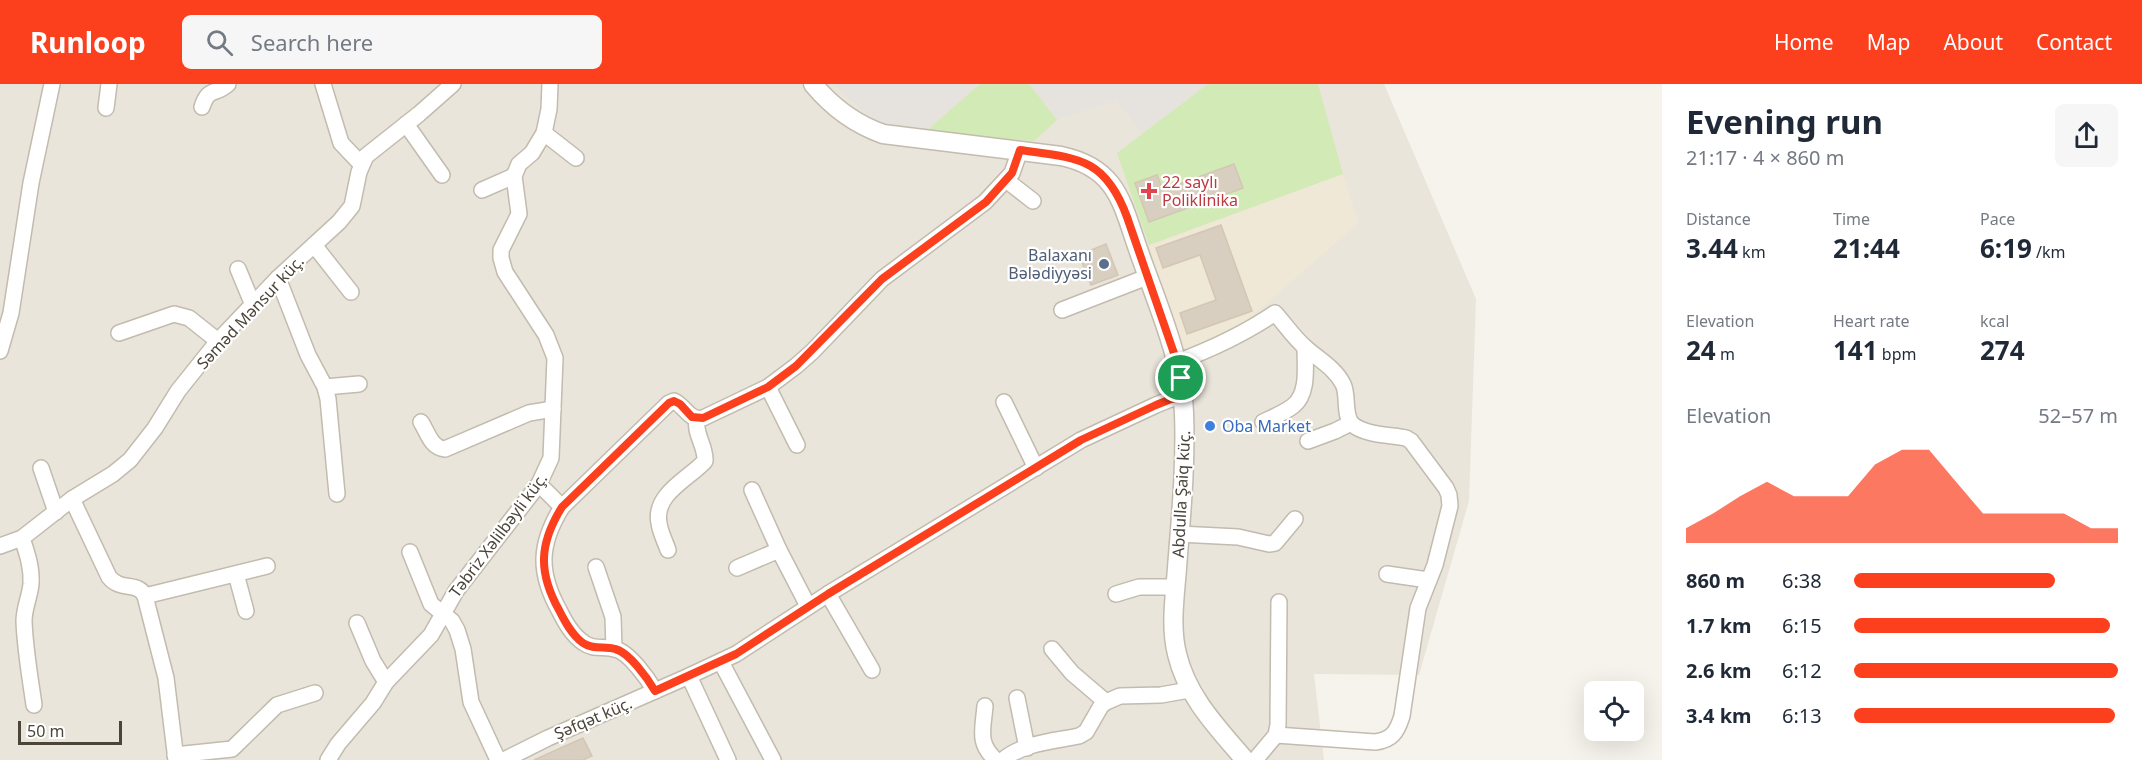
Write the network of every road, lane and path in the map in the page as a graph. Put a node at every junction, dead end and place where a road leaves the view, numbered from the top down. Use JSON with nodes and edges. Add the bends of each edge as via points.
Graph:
{"nodes":[{"id":1,"x":52,"y":84,"type":"edge"},
{"id":2,"x":109,"y":84,"type":"edge"},
{"id":3,"x":228,"y":84,"type":"edge"},
{"id":4,"x":323,"y":84,"type":"edge"},
{"id":5,"x":453,"y":84,"type":"edge"},
{"id":6,"x":550,"y":84,"type":"edge"},
{"id":7,"x":813,"y":84,"type":"edge"},
{"id":8,"x":202,"y":107,"type":"dead end"},
{"id":9,"x":106,"y":108,"type":"dead end"},
{"id":10,"x":406,"y":124,"type":"junction"},
{"id":11,"x":544,"y":133,"type":"junction"},
{"id":12,"x":1020,"y":150,"type":"junction"},
{"id":13,"x":576,"y":158,"type":"dead end"},
{"id":14,"x":361,"y":164,"type":"junction"},
{"id":15,"x":442,"y":175,"type":"dead end"},
{"id":16,"x":514,"y":176,"type":"junction"},
{"id":17,"x":1006,"y":180,"type":"junction"},
{"id":18,"x":482,"y":190,"type":"dead end"},
{"id":19,"x":1033,"y":201,"type":"dead end"},
{"id":20,"x":314,"y":245,"type":"junction"},
{"id":21,"x":238,"y":269,"type":"dead end"},
{"id":22,"x":1147,"y":277,"type":"junction"},
{"id":23,"x":278,"y":278,"type":"junction"},
{"id":24,"x":351,"y":292,"type":"dead end"},
{"id":25,"x":253,"y":305,"type":"junction"},
{"id":26,"x":1062,"y":310,"type":"dead end"},
{"id":27,"x":119,"y":333,"type":"dead end"},
{"id":28,"x":218,"y":341,"type":"junction"},
{"id":29,"x":1305,"y":348,"type":"junction"},
{"id":30,"x":0,"y":351,"type":"edge"},
{"id":31,"x":1177,"y":362,"type":"junction"},
{"id":32,"x":358,"y":384,"type":"dead end"},
{"id":33,"x":325,"y":387,"type":"junction"},
{"id":34,"x":768,"y":387,"type":"junction"},
{"id":35,"x":1184,"y":397,"type":"junction"},
{"id":36,"x":1004,"y":402,"type":"dead end"},
{"id":37,"x":553,"y":409,"type":"junction"},
{"id":38,"x":697,"y":419,"type":"junction"},
{"id":39,"x":1263,"y":422,"type":"dead end"},
{"id":40,"x":421,"y":423,"type":"dead end"},
{"id":41,"x":1351,"y":423,"type":"junction"},
{"id":42,"x":1308,"y":441,"type":"dead end"},
{"id":43,"x":797,"y":445,"type":"dead end"},
{"id":44,"x":41,"y":468,"type":"dead end"},
{"id":45,"x":1036,"y":468,"type":"junction"},
{"id":46,"x":539,"y":484,"type":"junction"},
{"id":47,"x":752,"y":490,"type":"dead end"},
{"id":48,"x":337,"y":494,"type":"dead end"},
{"id":49,"x":72,"y":500,"type":"junction"},
{"id":50,"x":562,"y":507,"type":"junction"},
{"id":51,"x":56,"y":512,"type":"junction"},
{"id":52,"x":1295,"y":519,"type":"dead end"},
{"id":53,"x":1179,"y":534,"type":"junction"},
{"id":54,"x":22,"y":538,"type":"junction"},
{"id":55,"x":0,"y":546,"type":"edge"},
{"id":56,"x":668,"y":550,"type":"dead end"},
{"id":57,"x":779,"y":550,"type":"junction"},
{"id":58,"x":410,"y":552,"type":"dead end"},
{"id":59,"x":267,"y":567,"type":"dead end"},
{"id":60,"x":597,"y":567,"type":"dead end"},
{"id":61,"x":737,"y":568,"type":"dead end"},
{"id":62,"x":236,"y":574,"type":"junction"},
{"id":63,"x":1387,"y":574,"type":"dead end"},
{"id":64,"x":1428,"y":580,"type":"junction"},
{"id":65,"x":1176,"y":587,"type":"junction"},
{"id":66,"x":828,"y":594,"type":"junction"},
{"id":67,"x":1116,"y":594,"type":"dead end"},
{"id":68,"x":145,"y":596,"type":"junction"},
{"id":69,"x":1279,"y":602,"type":"dead end"},
{"id":70,"x":808,"y":606,"type":"junction"},
{"id":71,"x":246,"y":611,"type":"dead end"},
{"id":72,"x":443,"y":614,"type":"junction"},
{"id":73,"x":357,"y":623,"type":"dead end"},
{"id":74,"x":614,"y":649,"type":"junction"},
{"id":75,"x":1053,"y":649,"type":"dead end"},
{"id":76,"x":721,"y":662,"type":"junction"},
{"id":77,"x":872,"y":670,"type":"dead end"},
{"id":78,"x":689,"y":676,"type":"junction"},
{"id":79,"x":386,"y":682,"type":"junction"},
{"id":80,"x":1189,"y":690,"type":"junction"},
{"id":81,"x":655,"y":691,"type":"junction"},
{"id":82,"x":315,"y":693,"type":"dead end"},
{"id":83,"x":1017,"y":698,"type":"dead end"},
{"id":84,"x":1106,"y":702,"type":"junction"},
{"id":85,"x":34,"y":705,"type":"dead end"},
{"id":86,"x":985,"y":706,"type":"dead end"},
{"id":87,"x":1276,"y":735,"type":"junction"},
{"id":88,"x":1027,"y":748,"type":"junction"},
{"id":89,"x":176,"y":757,"type":"edge"},
{"id":90,"x":328,"y":760,"type":"edge"},
{"id":91,"x":498,"y":760,"type":"edge"},
{"id":92,"x":504,"y":760,"type":"edge"},
{"id":93,"x":728,"y":760,"type":"edge"},
{"id":94,"x":773,"y":760,"type":"edge"},
{"id":95,"x":996,"y":760,"type":"edge"},
{"id":96,"x":1003,"y":760,"type":"edge"},
{"id":97,"x":1245,"y":760,"type":"edge"},
{"id":98,"x":1255,"y":760,"type":"edge"}],
"edges":[{"from":1,"to":30,"type":"street","via":[[34,164],[11,313]]},
{"from":2,"to":9,"type":"street"},
{"from":3,"to":8,"type":"street","via":[[210,92]]},
{"from":4,"to":14,"type":"street","via":[[341,143]]},
{"from":5,"to":10,"type":"street"},
{"from":6,"to":11,"type":"street"},
{"from":7,"to":12,"type":"street","name":"Abdulla Şaiq küç.","via":[[849,117],[883,134]]},
{"from":10,"to":14,"type":"street","via":[[374,148]]},
{"from":10,"to":15,"type":"street"},
{"from":11,"to":13,"type":"street"},
{"from":11,"to":16,"type":"street"},
{"from":12,"to":17,"type":"street","via":[[1017,164]]},
{"from":12,"to":22,"type":"street","name":"Abdulla Şaiq küç.","via":[[1074,159],[1107,177],[1122,204]]},
{"from":14,"to":20,"type":"street","name":"Səməd Mənsur küç.","via":[[352,206]]},
{"from":16,"to":18,"type":"street"},
{"from":16,"to":37,"type":"street","name":"Təbriz Xəlilbəyli küç.","via":[[519,214],[501,250],[502,265],[546,335],[555,358]]},
{"from":17,"to":19,"type":"street"},
{"from":17,"to":34,"type":"street","via":[[986,202],[882,279],[812,352]]},
{"from":20,"to":23,"type":"street","name":"Səməd Mənsur küç."},
{"from":20,"to":24,"type":"street"},
{"from":21,"to":25,"type":"street"},
{"from":22,"to":26,"type":"street"},
{"from":22,"to":31,"type":"street","name":"Abdulla Şaiq küç."},
{"from":23,"to":25,"type":"street","name":"Səməd Mənsur küç."},
{"from":23,"to":33,"type":"street"},
{"from":25,"to":28,"type":"street","name":"Səməd Mənsur küç."},
{"from":27,"to":28,"type":"street","via":[[174,314],[189,318]]},
{"from":28,"to":49,"type":"street","name":"Səməd Mənsur küç.","via":[[137,452],[122,468]]},
{"from":29,"to":31,"type":"street","via":[[1275,313],[1226,342]]},
{"from":29,"to":39,"type":"street","via":[[1302,396],[1294,406]]},
{"from":29,"to":41,"type":"street","via":[[1343,383]]},
{"from":31,"to":35,"type":"street","name":"Abdulla Şaiq küç."},
{"from":32,"to":33,"type":"street"},
{"from":33,"to":48,"type":"street"},
{"from":34,"to":38,"type":"street"},
{"from":34,"to":43,"type":"street"},
{"from":35,"to":45,"type":"street","name":"Şəfqət küç.","via":[[1104,428]]},
{"from":35,"to":53,"type":"street","name":"Abdulla Şaiq küç."},
{"from":36,"to":45,"type":"street"},
{"from":37,"to":40,"type":"street","via":[[529,412],[445,449],[433,444]]},
{"from":37,"to":46,"type":"street","name":"Təbriz Xəlilbəyli küç.","via":[[551,458]]},
{"from":38,"to":50,"type":"street","via":[[680,404],[669,403]]},
{"from":38,"to":56,"type":"street","via":[[696,430],[705,461],[671,490],[662,504],[658,522]]},
{"from":41,"to":42,"type":"street"},
{"from":41,"to":64,"type":"street","via":[[1361,430],[1411,441],[1446,488],[1448,518]]},
{"from":44,"to":51,"type":"street"},
{"from":45,"to":66,"type":"street","name":"Şəfqət küç."},
{"from":46,"to":50,"type":"street"},
{"from":46,"to":72,"type":"street","name":"Təbriz Xəlilbəyli küç.","via":[[456,591]]},
{"from":47,"to":57,"type":"street"},
{"from":49,"to":51,"type":"street","name":"Səməd Mənsur küç."},
{"from":49,"to":68,"type":"street","via":[[110,577],[120,586],[143,590]]},
{"from":50,"to":74,"type":"street","via":[[544,553],[545,580],[564,620],[583,643]]},
{"from":51,"to":54,"type":"street","name":"Səməd Mənsur küç."},
{"from":52,"to":53,"type":"street","via":[[1275,543],[1269,544],[1238,537]]},
{"from":53,"to":65,"type":"street","name":"Abdulla Şaiq küç."},
{"from":54,"to":55,"type":"street","name":"Səməd Mənsur küç."},
{"from":54,"to":85,"type":"street","via":[[31,571],[24,635]]},
{"from":57,"to":61,"type":"street"},
{"from":57,"to":70,"type":"street"},
{"from":58,"to":72,"type":"street","via":[[431,604]]},
{"from":59,"to":62,"type":"street"},
{"from":60,"to":74,"type":"street","via":[[613,617]]},
{"from":62,"to":68,"type":"street"},
{"from":62,"to":71,"type":"street"},
{"from":63,"to":64,"type":"street"},
{"from":64,"to":87,"type":"street","via":[[1418,608],[1397,732],[1375,742]]},
{"from":65,"to":67,"type":"street","via":[[1139,587]]},
{"from":65,"to":80,"type":"street","name":"Abdulla Şaiq küç.","via":[[1174,642]]},
{"from":66,"to":70,"type":"street","name":"Şəfqət küç."},
{"from":66,"to":77,"type":"street"},
{"from":68,"to":89,"type":"street","via":[[166,678]]},
{"from":69,"to":87,"type":"street"},
{"from":70,"to":76,"type":"street","name":"Şəfqət küç."},
{"from":72,"to":79,"type":"street","name":"Təbriz Xəlilbəyli küç.","via":[[431,635]]},
{"from":72,"to":91,"type":"street","via":[[457,630],[471,702]]},
{"from":73,"to":79,"type":"street"},
{"from":74,"to":81,"type":"street","via":[[647,677]]},
{"from":75,"to":84,"type":"street","via":[[1071,673]]},
{"from":76,"to":78,"type":"street","name":"Şəfqət küç."},
{"from":76,"to":94,"type":"street"},
{"from":78,"to":81,"type":"street","name":"Şəfqət küç."},
{"from":78,"to":93,"type":"street"},
{"from":79,"to":90,"type":"street","name":"Təbriz Xəlilbəyli küç."},
{"from":80,"to":84,"type":"street","via":[[1120,696]]},
{"from":80,"to":97,"type":"street","name":"Abdulla Şaiq küç."},
{"from":81,"to":92,"type":"street","name":"Şəfqət küç."},
{"from":82,"to":89,"type":"street","via":[[277,705],[232,748]]},
{"from":83,"to":88,"type":"street"},
{"from":84,"to":88,"type":"street","via":[[1086,732]]},
{"from":86,"to":95,"type":"street","via":[[983,744]]},
{"from":87,"to":98,"type":"street"},
{"from":88,"to":96,"type":"street"}]}
